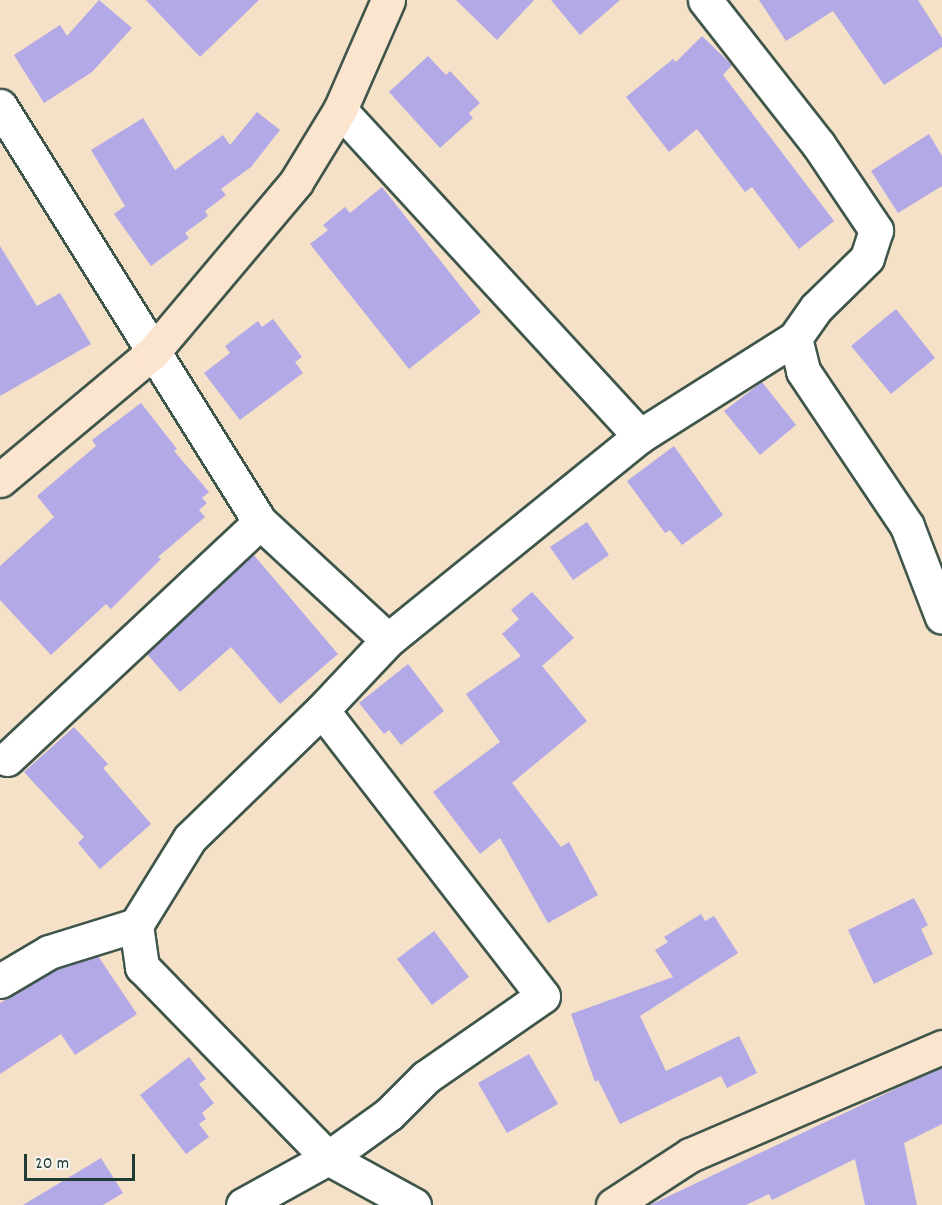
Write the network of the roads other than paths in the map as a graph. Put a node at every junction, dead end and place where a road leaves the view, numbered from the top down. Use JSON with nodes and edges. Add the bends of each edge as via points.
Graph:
{"nodes":[{"id":1,"x":388,"y":0,"type":"edge"},
{"id":2,"x":705,"y":0,"type":"edge"},
{"id":3,"x":0,"y":106,"type":"edge"},
{"id":4,"x":340,"y":110,"type":"junction"},
{"id":5,"x":795,"y":338,"type":"junction"},
{"id":6,"x":153,"y":352,"type":"junction"},
{"id":7,"x":640,"y":436,"type":"junction"},
{"id":8,"x":0,"y":480,"type":"edge"},
{"id":9,"x":260,"y":522,"type":"junction"},
{"id":10,"x":942,"y":617,"type":"edge"},
{"id":11,"x":388,"y":640,"type":"junction"},
{"id":12,"x":322,"y":710,"type":"junction"},
{"id":13,"x":7,"y":759,"type":"dead end"},
{"id":14,"x":136,"y":925,"type":"junction"},
{"id":15,"x":0,"y":981,"type":"edge"},
{"id":16,"x":942,"y":1047,"type":"edge"},
{"id":17,"x":328,"y":1158,"type":"junction"},
{"id":18,"x":243,"y":1205,"type":"edge"},
{"id":19,"x":414,"y":1205,"type":"edge"},
{"id":20,"x":613,"y":1205,"type":"edge"}],
"edges":[{"from":1,"to":4,"type":"main road"},
{"from":2,"to":5,"type":"street","via":[[818,144],[876,230],[867,258],[816,308]]},
{"from":3,"to":6,"type":"street"},
{"from":4,"to":6,"type":"main road","via":[[296,182]]},
{"from":4,"to":7,"type":"street"},
{"from":5,"to":7,"type":"street"},
{"from":5,"to":10,"type":"street","via":[[803,371],[907,526]]},
{"from":6,"to":8,"type":"main road"},
{"from":6,"to":9,"type":"street"},
{"from":7,"to":11,"type":"street"},
{"from":9,"to":11,"type":"street"},
{"from":9,"to":13,"type":"street"},
{"from":11,"to":12,"type":"street"},
{"from":12,"to":14,"type":"street","via":[[190,838]]},
{"from":12,"to":17,"type":"street","via":[[543,996],[426,1077],[389,1114]]},
{"from":14,"to":15,"type":"street","via":[[49,952]]},
{"from":14,"to":17,"type":"street","via":[[142,967]]},
{"from":16,"to":20,"type":"main road","via":[[690,1155]]},
{"from":17,"to":18,"type":"street"},
{"from":17,"to":19,"type":"street"}]}
